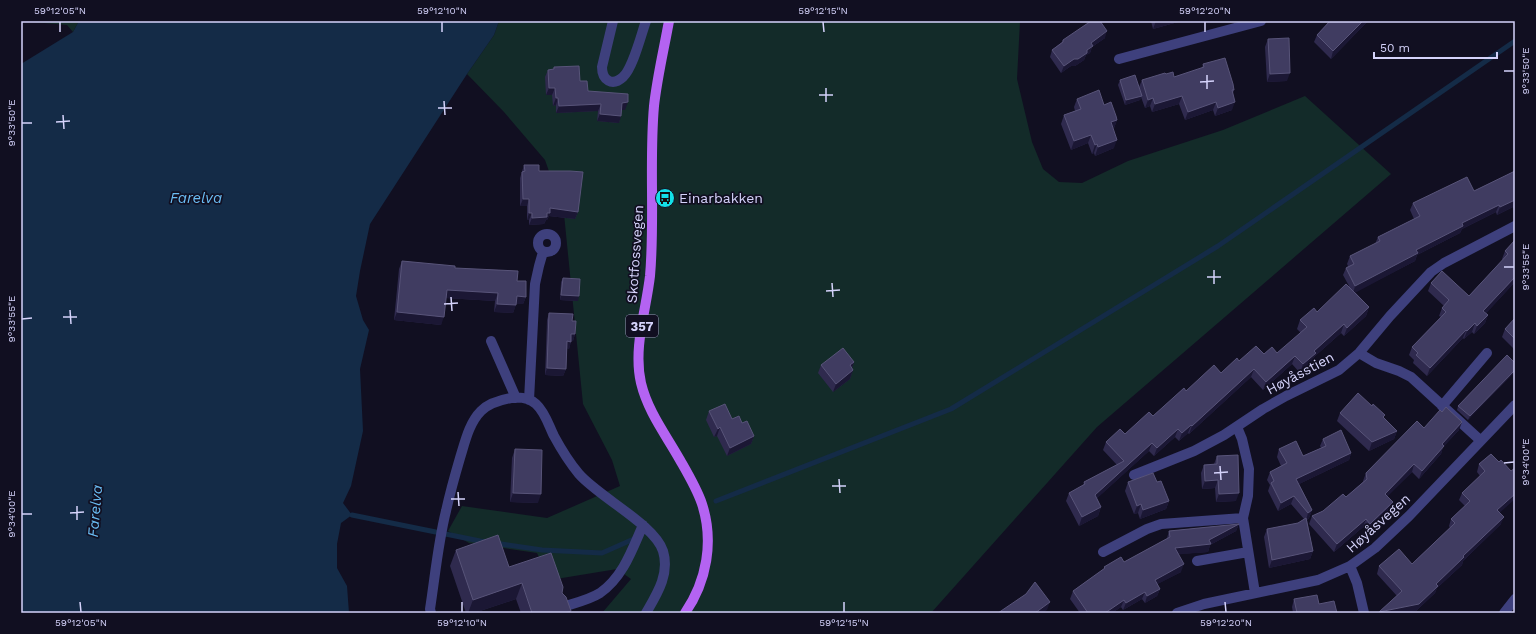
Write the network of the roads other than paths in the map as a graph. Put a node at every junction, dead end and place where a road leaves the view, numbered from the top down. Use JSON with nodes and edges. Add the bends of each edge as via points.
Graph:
{"nodes":[{"id":1,"x":613,"y":21,"type":"edge"},
{"id":2,"x":646,"y":21,"type":"edge"},
{"id":3,"x":670,"y":21,"type":"edge"},
{"id":4,"x":1261,"y":21,"type":"edge"},
{"id":5,"x":1119,"y":59,"type":"dead end"},
{"id":6,"x":1515,"y":226,"type":"edge"},
{"id":7,"x":543,"y":252,"type":"dead end"},
{"id":8,"x":491,"y":341,"type":"dead end"},
{"id":9,"x":1359,"y":353,"type":"junction"},
{"id":10,"x":1487,"y":353,"type":"dead end"},
{"id":11,"x":516,"y":398,"type":"junction"},
{"id":12,"x":528,"y":400,"type":"junction"},
{"id":13,"x":1515,"y":405,"type":"edge"},
{"id":14,"x":1442,"y":406,"type":"junction"},
{"id":15,"x":1237,"y":427,"type":"junction"},
{"id":16,"x":1480,"y":440,"type":"junction"},
{"id":17,"x":1134,"y":475,"type":"dead end"},
{"id":18,"x":1243,"y":518,"type":"junction"},
{"id":19,"x":642,"y":525,"type":"junction"},
{"id":20,"x":1103,"y":552,"type":"dead end"},
{"id":21,"x":1248,"y":552,"type":"junction"},
{"id":22,"x":1197,"y":561,"type":"dead end"},
{"id":23,"x":1350,"y":566,"type":"junction"},
{"id":24,"x":1256,"y":593,"type":"junction"},
{"id":25,"x":1515,"y":599,"type":"edge"},
{"id":26,"x":562,"y":607,"type":"edge"},
{"id":27,"x":431,"y":613,"type":"edge"},
{"id":28,"x":646,"y":613,"type":"edge"},
{"id":29,"x":685,"y":613,"type":"edge"},
{"id":30,"x":1177,"y":613,"type":"edge"},
{"id":31,"x":1364,"y":613,"type":"edge"},
{"id":32,"x":1504,"y":613,"type":"edge"}],
"edges":[{"from":1,"to":2,"type":"street","via":[[602,67],[602,74],[610,81],[622,79],[634,57]]},
{"from":3,"to":29,"type":"main road","name":"Skotfossvegen","number":"357","via":[[654,107],[650,276],[640,338],[639,370],[653,415],[698,493],[706,521],[707,562],[692,604]]},
{"from":4,"to":5,"type":"street"},
{"from":6,"to":9,"type":"street","name":"Høyåsstien","via":[[1431,272]]},
{"from":7,"to":12,"type":"street","via":[[536,284]]},
{"from":8,"to":11,"type":"street"},
{"from":9,"to":14,"type":"street","via":[[1376,364],[1399,371],[1411,378]]},
{"from":9,"to":15,"type":"street","name":"Høyåsstien","via":[[1339,370],[1262,409]]},
{"from":10,"to":14,"type":"street"},
{"from":11,"to":12,"type":"street"},
{"from":11,"to":27,"type":"street","via":[[503,399],[481,411],[466,437],[446,511]]},
{"from":12,"to":19,"type":"street","via":[[536,404],[568,460],[579,474],[590,486]]},
{"from":13,"to":16,"type":"street","name":"Høyåsvegen"},
{"from":14,"to":16,"type":"street"},
{"from":15,"to":17,"type":"street","name":"Høyåsstien","via":[[1194,452]]},
{"from":15,"to":18,"type":"street","via":[[1249,469],[1248,496]]},
{"from":16,"to":23,"type":"street","name":"Høyåsvegen","via":[[1390,534]]},
{"from":18,"to":20,"type":"street","via":[[1161,524],[1147,528]]},
{"from":18,"to":21,"type":"street"},
{"from":19,"to":26,"type":"street","via":[[626,565],[615,579],[600,592]]},
{"from":19,"to":28,"type":"street","via":[[658,540],[665,560],[662,583]]},
{"from":21,"to":22,"type":"street"},
{"from":21,"to":24,"type":"street"},
{"from":23,"to":24,"type":"street","name":"Høyåsvegen","via":[[1318,580]]},
{"from":23,"to":31,"type":"street"},
{"from":24,"to":30,"type":"street","name":"Høyåsvegen","via":[[1204,604]]},
{"from":25,"to":32,"type":"street"}]}
